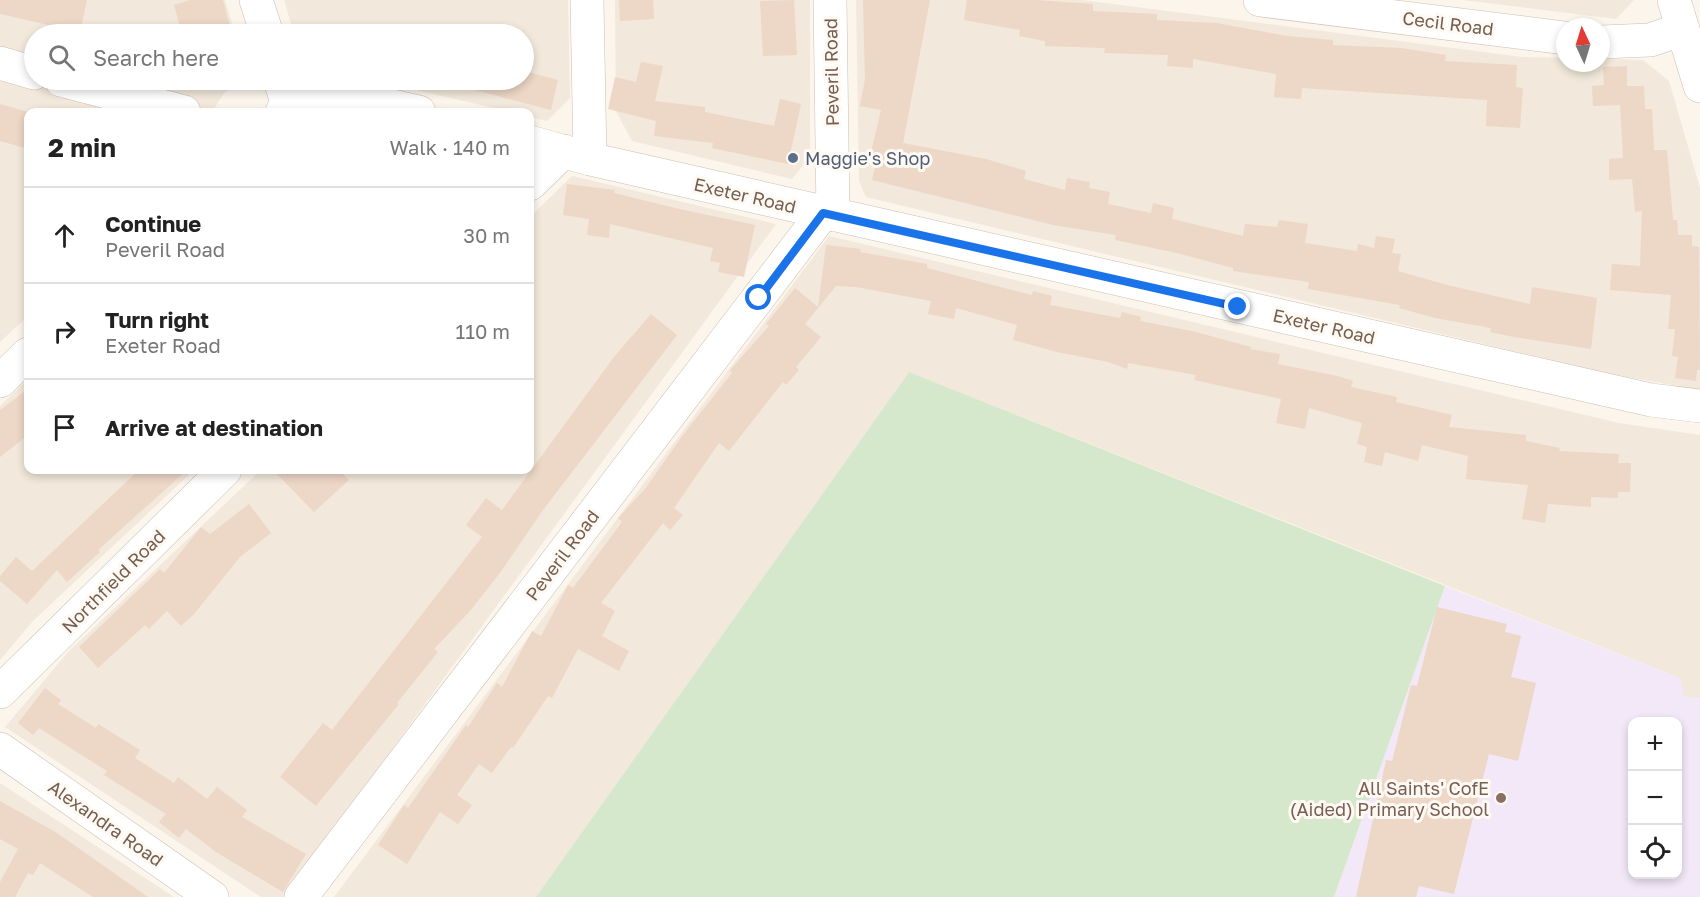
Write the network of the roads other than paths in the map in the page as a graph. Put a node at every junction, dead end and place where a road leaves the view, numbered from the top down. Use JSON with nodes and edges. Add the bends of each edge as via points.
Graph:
{"nodes":[{"id":1,"x":256,"y":0,"type":"edge"},
{"id":2,"x":587,"y":0,"type":"edge"},
{"id":3,"x":830,"y":0,"type":"edge"},
{"id":4,"x":1260,"y":0,"type":"edge"},
{"id":5,"x":1678,"y":15,"type":"edge"},
{"id":6,"x":264,"y":24,"type":"edge"},
{"id":7,"x":1556,"y":37,"type":"edge"},
{"id":8,"x":1610,"y":42,"type":"edge"},
{"id":9,"x":0,"y":63,"type":"edge"},
{"id":10,"x":24,"y":70,"type":"edge"},
{"id":11,"x":1700,"y":86,"type":"edge"},
{"id":12,"x":99,"y":90,"type":"edge"},
{"id":13,"x":283,"y":99,"type":"edge"},
{"id":14,"x":168,"y":108,"type":"edge"},
{"id":15,"x":401,"y":108,"type":"edge"},
{"id":16,"x":534,"y":143,"type":"edge"},
{"id":17,"x":577,"y":155,"type":"junction"},
{"id":18,"x":534,"y":182,"type":"edge"},
{"id":19,"x":828,"y":214,"type":"junction"},
{"id":20,"x":24,"y":358,"type":"edge"},
{"id":21,"x":0,"y":381,"type":"edge"},
{"id":22,"x":1700,"y":406,"type":"edge"},
{"id":23,"x":221,"y":474,"type":"edge"},
{"id":24,"x":0,"y":692,"type":"edge"},
{"id":25,"x":0,"y":749,"type":"edge"},
{"id":26,"x":212,"y":897,"type":"edge"},
{"id":27,"x":301,"y":897,"type":"edge"}],
"edges":[{"from":1,"to":6,"type":"street"},
{"from":2,"to":17,"type":"street"},
{"from":3,"to":19,"type":"street","name":"Peveril Road"},
{"from":4,"to":7,"type":"street","name":"Cecil Road"},
{"from":5,"to":8,"type":"street","via":[[1650,40]]},
{"from":5,"to":11,"type":"street"},
{"from":9,"to":10,"type":"street"},
{"from":12,"to":14,"type":"street"},
{"from":13,"to":15,"type":"street","via":[[334,93]]},
{"from":16,"to":17,"type":"street","name":"Exeter Road"},
{"from":17,"to":18,"type":"street"},
{"from":17,"to":19,"type":"street","name":"Exeter Road"},
{"from":19,"to":22,"type":"street","name":"Exeter Road","via":[[1651,400]]},
{"from":19,"to":27,"type":"street","name":"Peveril Road"},
{"from":20,"to":21,"type":"street"},
{"from":23,"to":24,"type":"street","name":"Northfield Road"},
{"from":25,"to":26,"type":"street","name":"Alexandra Road"}]}
